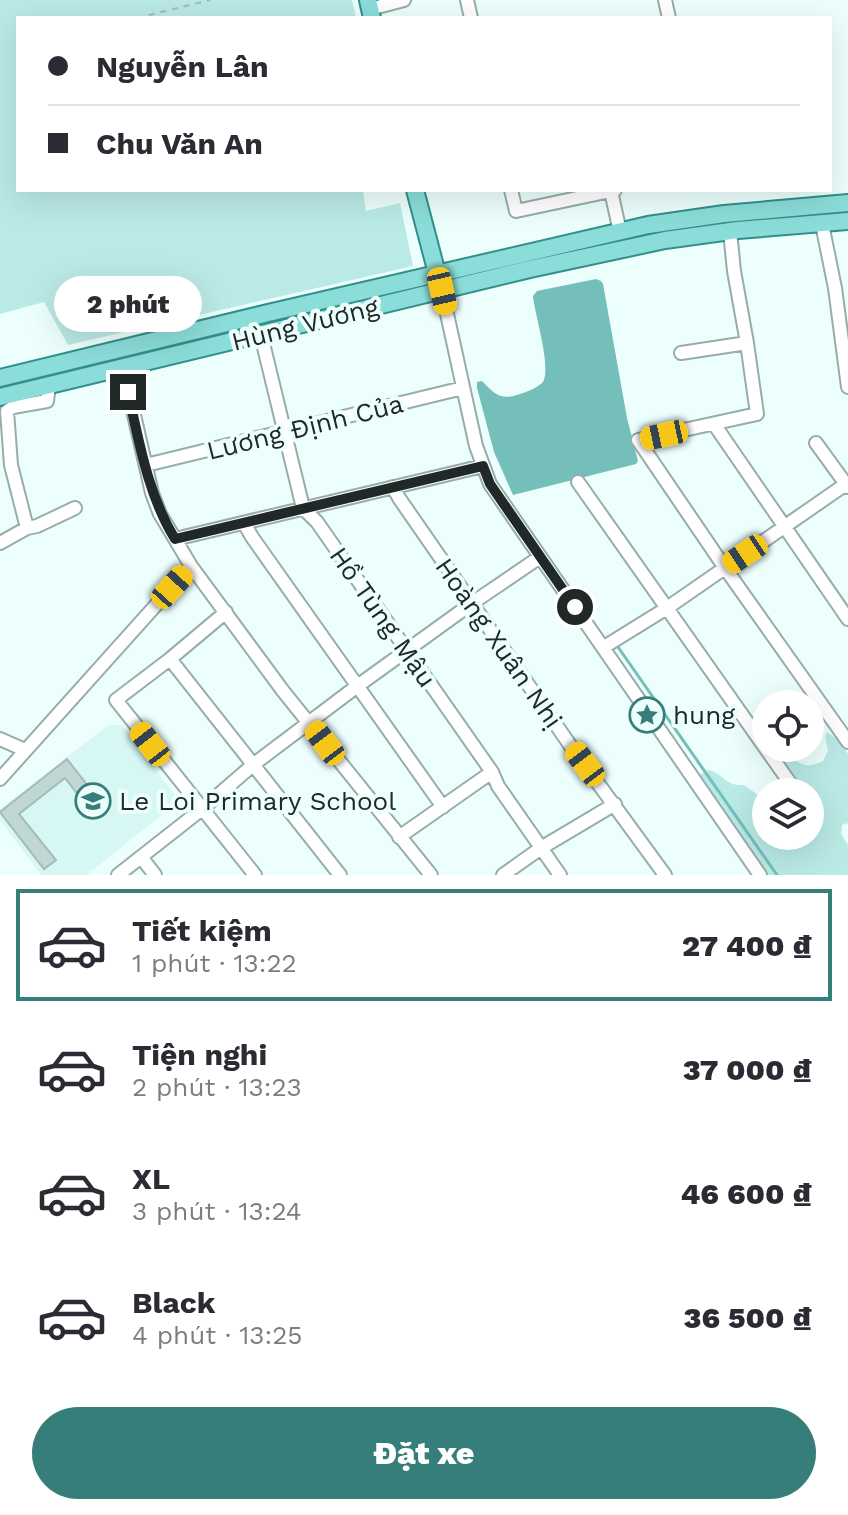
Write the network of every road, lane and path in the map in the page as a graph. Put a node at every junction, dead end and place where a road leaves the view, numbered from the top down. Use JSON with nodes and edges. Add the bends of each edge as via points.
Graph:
{"nodes":[{"id":1,"x":210,"y":0,"type":"edge"},
{"id":2,"x":404,"y":0,"type":"edge"},
{"id":3,"x":370,"y":9,"type":"edge"},
{"id":4,"x":145,"y":16,"type":"edge"},
{"id":5,"x":416,"y":192,"type":"edge"},
{"id":6,"x":511,"y":192,"type":"edge"},
{"id":7,"x":604,"y":192,"type":"edge"},
{"id":8,"x":613,"y":192,"type":"edge"},
{"id":9,"x":848,"y":203,"type":"edge"},
{"id":10,"x":848,"y":221,"type":"edge"},
{"id":11,"x":822,"y":224,"type":"junction"},
{"id":12,"x":730,"y":231,"type":"junction"},
{"id":13,"x":620,"y":232,"type":"junction"},
{"id":14,"x":438,"y":274,"type":"junction"},
{"id":15,"x":442,"y":291,"type":"junction"},
{"id":16,"x":844,"y":329,"type":"edge"},
{"id":17,"x":261,"y":335,"type":"junction"},
{"id":18,"x":747,"y":343,"type":"junction"},
{"id":19,"x":681,"y":353,"type":"dead end"},
{"id":20,"x":123,"y":367,"type":"junction"},
{"id":21,"x":0,"y":378,"type":"edge"},
{"id":22,"x":49,"y":385,"type":"junction"},
{"id":23,"x":848,"y":387,"type":"edge"},
{"id":24,"x":463,"y":388,"type":"junction"},
{"id":25,"x":0,"y":397,"type":"edge"},
{"id":26,"x":714,"y":424,"type":"junction"},
{"id":27,"x":284,"y":433,"type":"junction"},
{"id":28,"x":816,"y":443,"type":"dead end"},
{"id":29,"x":146,"y":465,"type":"junction"},
{"id":30,"x":483,"y":466,"type":"junction"},
{"id":31,"x":578,"y":482,"type":"dead end"},
{"id":32,"x":847,"y":486,"type":"edge"},
{"id":33,"x":393,"y":487,"type":"junction"},
{"id":34,"x":75,"y":508,"type":"dead end"},
{"id":35,"x":303,"y":508,"type":"junction"},
{"id":36,"x":244,"y":523,"type":"junction"},
{"id":37,"x":785,"y":527,"type":"junction"},
{"id":38,"x":27,"y":528,"type":"junction"},
{"id":39,"x":175,"y":539,"type":"junction"},
{"id":40,"x":0,"y":543,"type":"edge"},
{"id":41,"x":540,"y":557,"type":"junction"},
{"id":42,"x":191,"y":566,"type":"junction"},
{"id":43,"x":725,"y":568,"type":"junction"},
{"id":44,"x":471,"y":604,"type":"junction"},
{"id":45,"x":667,"y":608,"type":"junction"},
{"id":46,"x":226,"y":612,"type":"junction"},
{"id":47,"x":848,"y":619,"type":"edge"},
{"id":48,"x":604,"y":647,"type":"junction"},
{"id":49,"x":407,"y":650,"type":"junction"},
{"id":50,"x":170,"y":659,"type":"junction"},
{"id":51,"x":356,"y":687,"type":"junction"},
{"id":52,"x":310,"y":722,"type":"junction"},
{"id":53,"x":0,"y":739,"type":"edge"},
{"id":54,"x":848,"y":742,"type":"edge"},
{"id":55,"x":25,"y":750,"type":"junction"},
{"id":56,"x":254,"y":764,"type":"junction"},
{"id":57,"x":492,"y":772,"type":"junction"},
{"id":58,"x":787,"y":778,"type":"edge"},
{"id":59,"x":0,"y":779,"type":"edge"},
{"id":60,"x":615,"y":804,"type":"junction"},
{"id":61,"x":443,"y":807,"type":"junction"},
{"id":62,"x":202,"y":809,"type":"junction"},
{"id":63,"x":399,"y":837,"type":"junction"},
{"id":64,"x":541,"y":848,"type":"junction"},
{"id":65,"x":141,"y":857,"type":"junction"},
{"id":66,"x":118,"y":875,"type":"edge"},
{"id":67,"x":155,"y":875,"type":"edge"},
{"id":68,"x":255,"y":875,"type":"edge"},
{"id":69,"x":340,"y":875,"type":"edge"},
{"id":70,"x":431,"y":875,"type":"edge"},
{"id":71,"x":503,"y":875,"type":"edge"},
{"id":72,"x":560,"y":875,"type":"edge"},
{"id":73,"x":665,"y":875,"type":"edge"},
{"id":74,"x":760,"y":875,"type":"edge"}],
"edges":[{"from":1,"to":4,"type":"path"},
{"from":2,"to":3,"type":"street"},
{"from":5,"to":14,"type":"main road"},
{"from":6,"to":7,"type":"street","via":[[516,211]]},
{"from":8,"to":13,"type":"street"},
{"from":9,"to":13,"type":"main road","name":"Hùng Vương","via":[[724,214]]},
{"from":10,"to":11,"type":"main road","name":"Hùng Vương"},
{"from":11,"to":12,"type":"main road","name":"Hùng Vương"},
{"from":11,"to":16,"type":"street"},
{"from":12,"to":15,"type":"main road","name":"Hùng Vương","via":[[665,240]]},
{"from":12,"to":18,"type":"street"},
{"from":13,"to":14,"type":"main road","name":"Hùng Vương"},
{"from":14,"to":15,"type":"main road"},
{"from":14,"to":21,"type":"main road","name":"Hùng Vương"},
{"from":15,"to":17,"type":"main road","name":"Hùng Vương"},
{"from":15,"to":24,"type":"street"},
{"from":16,"to":23,"type":"street"},
{"from":17,"to":20,"type":"main road","name":"Hùng Vương"},
{"from":17,"to":27,"type":"street","name":"Hồ Tùng Mậu"},
{"from":18,"to":19,"type":"street"},
{"from":18,"to":26,"type":"street","via":[[757,414]]},
{"from":20,"to":22,"type":"main road","name":"Hùng Vương"},
{"from":20,"to":29,"type":"street"},
{"from":22,"to":25,"type":"main road","name":"Hùng Vương"},
{"from":22,"to":38,"type":"street","via":[[47,401],[7,411],[11,465]]},
{"from":24,"to":27,"type":"street","name":"Lương Định Của"},
{"from":24,"to":30,"type":"street"},
{"from":26,"to":37,"type":"street"},
{"from":26,"to":43,"type":"street","via":[[638,440]]},
{"from":27,"to":29,"type":"street","name":"Lương Định Của"},
{"from":27,"to":35,"type":"street","name":"Hồ Tùng Mậu"},
{"from":28,"to":32,"type":"street"},
{"from":29,"to":39,"type":"street","via":[[156,503]]},
{"from":30,"to":33,"type":"street"},
{"from":30,"to":41,"type":"street"},
{"from":31,"to":45,"type":"street"},
{"from":32,"to":37,"type":"street"},
{"from":33,"to":35,"type":"street"},
{"from":33,"to":44,"type":"street","name":"Hoàng Xuân Nhị"},
{"from":34,"to":38,"type":"street"},
{"from":35,"to":36,"type":"street"},
{"from":35,"to":49,"type":"street","name":"Hồ Tùng Mậu"},
{"from":36,"to":39,"type":"street"},
{"from":36,"to":51,"type":"street"},
{"from":37,"to":43,"type":"street"},
{"from":37,"to":47,"type":"street"},
{"from":38,"to":40,"type":"street"},
{"from":39,"to":42,"type":"street"},
{"from":41,"to":44,"type":"street"},
{"from":41,"to":48,"type":"street"},
{"from":42,"to":46,"type":"street"},
{"from":42,"to":55,"type":"street"},
{"from":43,"to":45,"type":"street"},
{"from":43,"to":54,"type":"street"},
{"from":44,"to":49,"type":"street"},
{"from":44,"to":60,"type":"street","name":"Hoàng Xuân Nhị"},
{"from":45,"to":48,"type":"street"},
{"from":45,"to":58,"type":"street"},
{"from":46,"to":50,"type":"street"},
{"from":46,"to":52,"type":"street"},
{"from":48,"to":74,"type":"street"},
{"from":49,"to":51,"type":"street"},
{"from":49,"to":57,"type":"street","name":"Hồ Tùng Mậu"},
{"from":50,"to":56,"type":"street"},
{"from":50,"to":62,"type":"street","via":[[116,700]]},
{"from":51,"to":52,"type":"street"},
{"from":51,"to":61,"type":"street"},
{"from":52,"to":56,"type":"street"},
{"from":52,"to":63,"type":"street"},
{"from":53,"to":55,"type":"street"},
{"from":55,"to":59,"type":"street"},
{"from":56,"to":62,"type":"street"},
{"from":56,"to":69,"type":"street"},
{"from":57,"to":61,"type":"street"},
{"from":57,"to":64,"type":"street","name":"Hồ Tùng Mậu"},
{"from":60,"to":64,"type":"street"},
{"from":60,"to":73,"type":"street","name":"Hoàng Xuân Nhị"},
{"from":61,"to":63,"type":"street"},
{"from":62,"to":65,"type":"street"},
{"from":62,"to":68,"type":"street"},
{"from":63,"to":70,"type":"street"},
{"from":64,"to":71,"type":"street"},
{"from":64,"to":72,"type":"street","name":"Hồ Tùng Mậu"},
{"from":65,"to":66,"type":"street"},
{"from":65,"to":67,"type":"street"}]}
